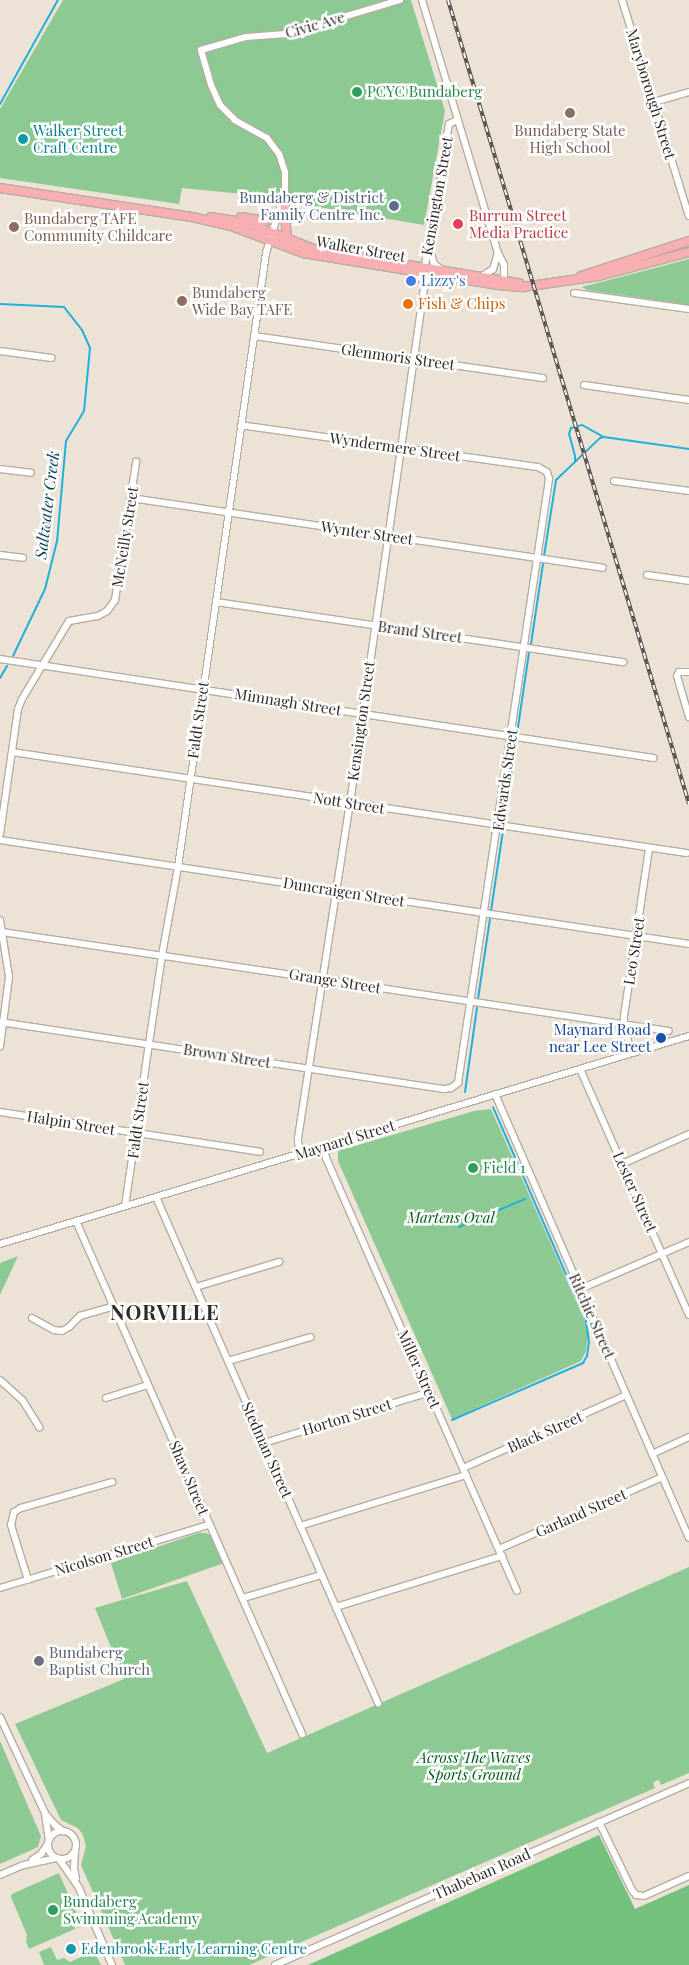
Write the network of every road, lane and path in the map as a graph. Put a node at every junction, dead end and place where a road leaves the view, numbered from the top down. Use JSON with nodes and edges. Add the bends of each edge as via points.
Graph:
{"nodes":[{"id":1,"x":400,"y":0,"type":"edge"},
{"id":2,"x":422,"y":0,"type":"edge"},
{"id":3,"x":622,"y":0,"type":"edge"},
{"id":4,"x":201,"y":50,"type":"joint"},
{"id":5,"x":689,"y":92,"type":"edge"},
{"id":6,"x":654,"y":102,"type":"junction"},
{"id":7,"x":457,"y":120,"type":"junction"},
{"id":8,"x":0,"y":188,"type":"edge"},
{"id":9,"x":284,"y":199,"type":"junction"},
{"id":10,"x":279,"y":215,"type":"junction"},
{"id":11,"x":205,"y":216,"type":"junction"},
{"id":12,"x":689,"y":216,"type":"edge"},
{"id":13,"x":192,"y":217,"type":"junction"},
{"id":14,"x":271,"y":238,"type":"junction"},
{"id":15,"x":287,"y":240,"type":"junction"},
{"id":16,"x":689,"y":241,"type":"edge"},
{"id":17,"x":430,"y":252,"type":"junction"},
{"id":18,"x":689,"y":252,"type":"edge"},
{"id":19,"x":498,"y":253,"type":"junction"},
{"id":20,"x":425,"y":268,"type":"junction"},
{"id":21,"x":416,"y":273,"type":"junction"},
{"id":22,"x":437,"y":274,"type":"junction"},
{"id":23,"x":482,"y":276,"type":"junction"},
{"id":24,"x":573,"y":280,"type":"junction"},
{"id":25,"x":501,"y":282,"type":"junction"},
{"id":26,"x":424,"y":288,"type":"junction"},
{"id":27,"x":574,"y":293,"type":"dead end"},
{"id":28,"x":689,"y":310,"type":"edge"},
{"id":29,"x":254,"y":336,"type":"junction"},
{"id":30,"x":0,"y":351,"type":"edge"},
{"id":31,"x":52,"y":358,"type":"dead end"},
{"id":32,"x":414,"y":359,"type":"junction"},
{"id":33,"x":543,"y":378,"type":"dead end"},
{"id":34,"x":584,"y":385,"type":"dead end"},
{"id":35,"x":689,"y":400,"type":"edge"},
{"id":36,"x":241,"y":425,"type":"junction"},
{"id":37,"x":400,"y":448,"type":"junction"},
{"id":38,"x":136,"y":462,"type":"dead end"},
{"id":39,"x":0,"y":468,"type":"edge"},
{"id":40,"x":547,"y":472,"type":"joint"},
{"id":41,"x":31,"y":473,"type":"dead end"},
{"id":42,"x":614,"y":481,"type":"dead end"},
{"id":43,"x":689,"y":491,"type":"edge"},
{"id":44,"x":131,"y":498,"type":"junction"},
{"id":45,"x":228,"y":514,"type":"junction"},
{"id":46,"x":387,"y":536,"type":"junction"},
{"id":47,"x":0,"y":555,"type":"edge"},
{"id":48,"x":23,"y":558,"type":"dead end"},
{"id":49,"x":538,"y":559,"type":"junction"},
{"id":50,"x":603,"y":568,"type":"dead end"},
{"id":51,"x":647,"y":575,"type":"dead end"},
{"id":52,"x":689,"y":581,"type":"edge"},
{"id":53,"x":216,"y":602,"type":"junction"},
{"id":54,"x":375,"y":625,"type":"junction"},
{"id":55,"x":524,"y":647,"type":"junction"},
{"id":56,"x":0,"y":659,"type":"edge"},
{"id":57,"x":624,"y":662,"type":"dead end"},
{"id":58,"x":42,"y":665,"type":"junction"},
{"id":59,"x":689,"y":672,"type":"edge"},
{"id":60,"x":202,"y":689,"type":"junction"},
{"id":61,"x":361,"y":714,"type":"junction"},
{"id":62,"x":689,"y":717,"type":"edge"},
{"id":63,"x":511,"y":736,"type":"junction"},
{"id":64,"x":12,"y":752,"type":"junction"},
{"id":65,"x":654,"y":758,"type":"dead end"},
{"id":66,"x":190,"y":779,"type":"junction"},
{"id":67,"x":350,"y":803,"type":"junction"},
{"id":68,"x":498,"y":825,"type":"junction"},
{"id":69,"x":0,"y":834,"type":"edge"},
{"id":70,"x":0,"y":840,"type":"edge"},
{"id":71,"x":649,"y":848,"type":"junction"},
{"id":72,"x":686,"y":853,"type":"dead end"},
{"id":73,"x":178,"y":866,"type":"junction"},
{"id":74,"x":336,"y":891,"type":"junction"},
{"id":75,"x":485,"y":913,"type":"junction"},
{"id":76,"x":0,"y":920,"type":"edge"},
{"id":77,"x":2,"y":932,"type":"junction"},
{"id":78,"x":637,"y":936,"type":"junction"},
{"id":79,"x":689,"y":944,"type":"edge"},
{"id":80,"x":162,"y":955,"type":"junction"},
{"id":81,"x":322,"y":980,"type":"junction"},
{"id":82,"x":472,"y":1002,"type":"junction"},
{"id":83,"x":2,"y":1022,"type":"edge"},
{"id":84,"x":624,"y":1025,"type":"junction"},
{"id":85,"x":669,"y":1031,"type":"dead end"},
{"id":86,"x":689,"y":1036,"type":"edge"},
{"id":87,"x":148,"y":1044,"type":"junction"},
{"id":88,"x":0,"y":1046,"type":"edge"},
{"id":89,"x":631,"y":1053,"type":"junction"},
{"id":90,"x":308,"y":1068,"type":"junction"},
{"id":91,"x":580,"y":1069,"type":"junction"},
{"id":92,"x":454,"y":1087,"type":"joint"},
{"id":93,"x":495,"y":1094,"type":"junction"},
{"id":94,"x":0,"y":1112,"type":"edge"},
{"id":95,"x":136,"y":1133,"type":"junction"},
{"id":96,"x":689,"y":1134,"type":"edge"},
{"id":97,"x":324,"y":1146,"type":"junction"},
{"id":98,"x":260,"y":1152,"type":"dead end"},
{"id":99,"x":299,"y":1154,"type":"junction"},
{"id":100,"x":622,"y":1164,"type":"junction"},
{"id":101,"x":156,"y":1196,"type":"junction"},
{"id":102,"x":125,"y":1206,"type":"junction"},
{"id":103,"x":76,"y":1221,"type":"junction"},
{"id":104,"x":689,"y":1242,"type":"edge"},
{"id":105,"x":0,"y":1244,"type":"edge"},
{"id":106,"x":662,"y":1253,"type":"junction"},
{"id":107,"x":279,"y":1262,"type":"dead end"},
{"id":108,"x":196,"y":1287,"type":"junction"},
{"id":109,"x":580,"y":1289,"type":"junction"},
{"id":110,"x":114,"y":1306,"type":"junction"},
{"id":111,"x":689,"y":1315,"type":"edge"},
{"id":112,"x":32,"y":1318,"type":"dead end"},
{"id":113,"x":311,"y":1337,"type":"dead end"},
{"id":114,"x":228,"y":1361,"type":"junction"},
{"id":115,"x":0,"y":1380,"type":"edge"},
{"id":116,"x":148,"y":1385,"type":"junction"},
{"id":117,"x":430,"y":1392,"type":"junction"},
{"id":118,"x":626,"y":1395,"type":"junction"},
{"id":119,"x":106,"y":1398,"type":"dead end"},
{"id":120,"x":39,"y":1427,"type":"dead end"},
{"id":121,"x":689,"y":1438,"type":"edge"},
{"id":122,"x":264,"y":1442,"type":"junction"},
{"id":123,"x":652,"y":1454,"type":"junction"},
{"id":124,"x":463,"y":1468,"type":"junction"},
{"id":125,"x":466,"y":1475,"type":"junction"},
{"id":126,"x":662,"y":1477,"type":"junction"},
{"id":127,"x":112,"y":1482,"type":"dead end"},
{"id":128,"x":209,"y":1525,"type":"junction"},
{"id":129,"x":300,"y":1526,"type":"junction"},
{"id":130,"x":689,"y":1538,"type":"edge"},
{"id":131,"x":499,"y":1549,"type":"junction"},
{"id":132,"x":502,"y":1556,"type":"junction"},
{"id":133,"x":321,"y":1575,"type":"junction"},
{"id":134,"x":28,"y":1580,"type":"junction"},
{"id":135,"x":0,"y":1588,"type":"edge"},
{"id":136,"x":517,"y":1591,"type":"dead end"},
{"id":137,"x":243,"y":1598,"type":"junction"},
{"id":138,"x":336,"y":1607,"type":"junction"},
{"id":139,"x":378,"y":1703,"type":"dead end"},
{"id":140,"x":0,"y":1717,"type":"edge"},
{"id":141,"x":302,"y":1734,"type":"dead end"},
{"id":142,"x":689,"y":1782,"type":"edge"},
{"id":143,"x":45,"y":1813,"type":"junction"},
{"id":144,"x":599,"y":1822,"type":"junction"},
{"id":145,"x":65,"y":1832,"type":"junction"},
{"id":146,"x":48,"y":1842,"type":"junction"},
{"id":147,"x":75,"y":1852,"type":"junction"},
{"id":148,"x":58,"y":1859,"type":"junction"},
{"id":149,"x":24,"y":1865,"type":"junction"},
{"id":150,"x":0,"y":1875,"type":"edge"},
{"id":151,"x":689,"y":1876,"type":"edge"},
{"id":152,"x":79,"y":1888,"type":"junction"},
{"id":153,"x":112,"y":1965,"type":"edge"},
{"id":154,"x":275,"y":1965,"type":"edge"}],
"edges":[{"from":1,"to":4,"type":"street","name":"Civic Ave","via":[[286,34],[246,37]]},
{"from":2,"to":7,"type":"street"},
{"from":3,"to":6,"type":"street","name":"Maryborough Street"},
{"from":4,"to":9,"type":"street","name":"Faldt Street","via":[[220,105],[235,120],[266,138],[280,154],[285,172]]},
{"from":5,"to":6,"type":"street"},
{"from":6,"to":12,"type":"street","name":"Maryborough Street"},
{"from":7,"to":17,"type":"street","name":"Kensington Street","via":[[448,129]]},
{"from":7,"to":19,"type":"street"},
{"from":8,"to":13,"type":"main road","name":"Walker Street"},
{"from":9,"to":10,"type":"street","name":"Faldt Street"},
{"from":9,"to":15,"type":"main road"},
{"from":10,"to":11,"type":"main road","via":[[265,220],[222,214]]},
{"from":10,"to":14,"type":"street","name":"Faldt Street"},
{"from":11,"to":13,"type":"main road","name":"Walker Street"},
{"from":11,"to":14,"type":"main road","name":"Walker Street","via":[[244,222]]},
{"from":13,"to":14,"type":"main road","name":"Walker Street"},
{"from":14,"to":15,"type":"main road","name":"Walker Street"},
{"from":14,"to":21,"type":"main road","name":"Walker Street","via":[[303,253]]},
{"from":14,"to":29,"type":"street","name":"Faldt Street"},
{"from":15,"to":20,"type":"main road","name":"Walker Street","via":[[317,250]]},
{"from":16,"to":24,"type":"main road","name":"Walker Street","via":[[597,269]]},
{"from":17,"to":20,"type":"street","name":"Kensington Street"},
{"from":17,"to":22,"type":"street"},
{"from":18,"to":24,"type":"main road","name":"Walker Street"},
{"from":19,"to":23,"type":"street","via":[[493,268]]},
{"from":19,"to":25,"type":"street","via":[[504,268]]},
{"from":20,"to":22,"type":"main road","name":"Walker Street"},
{"from":20,"to":22,"type":"street","name":"Kensington Street"},
{"from":21,"to":22,"type":"main road","name":"Walker Street"},
{"from":21,"to":26,"type":"street","name":"Kensington Street","via":[[423,280]]},
{"from":22,"to":23,"type":"main road","name":"Walker Street"},
{"from":22,"to":25,"type":"main road","name":"Walker Street"},
{"from":22,"to":26,"type":"street","name":"Kensington Street"},
{"from":23,"to":25,"type":"main road","name":"Walker Street"},
{"from":24,"to":25,"type":"main road","name":"Walker Street","via":[[523,287]]},
{"from":26,"to":32,"type":"street","name":"Kensington Street"},
{"from":27,"to":28,"type":"street"},
{"from":29,"to":32,"type":"street","name":"Glenmoris Street"},
{"from":29,"to":36,"type":"street","name":"Faldt Street"},
{"from":30,"to":31,"type":"street"},
{"from":32,"to":33,"type":"street","name":"Glenmoris Street"},
{"from":32,"to":37,"type":"street","name":"Kensington Street"},
{"from":34,"to":35,"type":"street"},
{"from":36,"to":37,"type":"street","name":"Wyndermere Street"},
{"from":36,"to":45,"type":"street","name":"Faldt Street"},
{"from":37,"to":40,"type":"street","name":"Wyndermere Street","via":[[538,467]]},
{"from":37,"to":46,"type":"street","name":"Kensington Street"},
{"from":38,"to":44,"type":"street","name":"McNeilly Street"},
{"from":39,"to":41,"type":"street"},
{"from":40,"to":49,"type":"street","name":"Edwards Street","via":[[549,479]]},
{"from":42,"to":43,"type":"street"},
{"from":44,"to":45,"type":"street","name":"Wynter Street"},
{"from":44,"to":58,"type":"street","name":"McNeilly Street","via":[[115,600],[107,611],[98,616],[69,621]]},
{"from":45,"to":46,"type":"street","name":"Wynter Street"},
{"from":45,"to":53,"type":"street","name":"Faldt Street"},
{"from":46,"to":49,"type":"street","name":"Wynter Street"},
{"from":46,"to":54,"type":"street","name":"Kensington Street"},
{"from":47,"to":48,"type":"street"},
{"from":49,"to":50,"type":"street","name":"Wynter Street"},
{"from":49,"to":55,"type":"street","name":"Edwards Street"},
{"from":51,"to":52,"type":"street"},
{"from":53,"to":54,"type":"street","name":"Brand Street"},
{"from":53,"to":60,"type":"street","name":"Faldt Street"},
{"from":54,"to":55,"type":"street","name":"Brand Street"},
{"from":54,"to":61,"type":"street","name":"Kensington Street"},
{"from":55,"to":57,"type":"street","name":"Brand Street"},
{"from":55,"to":63,"type":"street","name":"Edwards Street"},
{"from":56,"to":58,"type":"street","name":"Mimnagh Street"},
{"from":58,"to":60,"type":"street","name":"Mimnagh Street"},
{"from":58,"to":64,"type":"street","name":"McNeilly Street","via":[[18,709]]},
{"from":59,"to":62,"type":"street","via":[[678,673]]},
{"from":60,"to":61,"type":"street","name":"Mimnagh Street"},
{"from":60,"to":66,"type":"street","name":"Faldt Street"},
{"from":61,"to":63,"type":"street","name":"Mimnagh Street"},
{"from":61,"to":67,"type":"street","name":"Kensington Street"},
{"from":63,"to":65,"type":"street","name":"Mimnagh Street"},
{"from":63,"to":68,"type":"street","name":"Edwards Street"},
{"from":64,"to":66,"type":"street","name":"Nott Street"},
{"from":64,"to":69,"type":"street","name":"McNeilly Street"},
{"from":66,"to":67,"type":"street","name":"Nott Street"},
{"from":66,"to":73,"type":"street","name":"Faldt Street"},
{"from":67,"to":68,"type":"street","name":"Nott Street"},
{"from":67,"to":74,"type":"street","name":"Kensington Street"},
{"from":68,"to":71,"type":"street","name":"Nott Street"},
{"from":68,"to":75,"type":"street","name":"Edwards Street"},
{"from":70,"to":73,"type":"street","name":"Duncraigen Street"},
{"from":71,"to":72,"type":"street","name":"Nott Street"},
{"from":71,"to":78,"type":"street","name":"Leo Street"},
{"from":73,"to":74,"type":"street","name":"Duncraigen Street"},
{"from":73,"to":80,"type":"street","name":"Faldt Street"},
{"from":74,"to":75,"type":"street","name":"Duncraigen Street"},
{"from":74,"to":81,"type":"street","name":"Kensington Street"},
{"from":75,"to":78,"type":"street","name":"Duncraigen Street"},
{"from":75,"to":82,"type":"street","name":"Edwards Street"},
{"from":76,"to":77,"type":"street"},
{"from":77,"to":80,"type":"street","name":"Grange Street"},
{"from":77,"to":83,"type":"street","via":[[9,977]]},
{"from":78,"to":79,"type":"street","name":"Duncraigen Street"},
{"from":78,"to":84,"type":"street","name":"Leo Street"},
{"from":80,"to":81,"type":"street","name":"Grange Street"},
{"from":80,"to":87,"type":"street","name":"Faldt Street"},
{"from":81,"to":82,"type":"street","name":"Grange Street"},
{"from":81,"to":90,"type":"street","name":"Kensington Street"},
{"from":82,"to":84,"type":"street","name":"Grange Street"},
{"from":82,"to":92,"type":"street","name":"Edwards Street","via":[[459,1080]]},
{"from":83,"to":87,"type":"street","name":"Brown Street"},
{"from":83,"to":88,"type":"street"},
{"from":84,"to":85,"type":"street","name":"Grange Street"},
{"from":84,"to":89,"type":"street","name":"Leo Street"},
{"from":86,"to":89,"type":"street","name":"Maynard Street"},
{"from":87,"to":90,"type":"street","name":"Brown Street"},
{"from":87,"to":95,"type":"street","name":"Faldt Street"},
{"from":89,"to":91,"type":"street","name":"Maynard Street"},
{"from":90,"to":92,"type":"street","name":"Brown Street","via":[[444,1089]]},
{"from":90,"to":99,"type":"street","name":"Kensington Street","via":[[298,1138]]},
{"from":91,"to":93,"type":"street","name":"Maynard Street"},
{"from":91,"to":100,"type":"street","name":"Lester Street"},
{"from":93,"to":97,"type":"street","name":"Maynard Street"},
{"from":93,"to":109,"type":"street","name":"Ritchie Street"},
{"from":94,"to":95,"type":"street","name":"Halpin Street"},
{"from":95,"to":98,"type":"street","name":"Halpin Street"},
{"from":95,"to":102,"type":"street","name":"Faldt Street"},
{"from":96,"to":100,"type":"street"},
{"from":97,"to":99,"type":"street","name":"Maynard Street"},
{"from":97,"to":117,"type":"street","name":"Miller Street","via":[[326,1158]]},
{"from":99,"to":101,"type":"street","name":"Maynard Street"},
{"from":100,"to":106,"type":"street","name":"Lester Street"},
{"from":101,"to":102,"type":"street","name":"Maynard Street"},
{"from":101,"to":108,"type":"street","name":"Stedman Street"},
{"from":102,"to":103,"type":"street","name":"Maynard Street"},
{"from":103,"to":105,"type":"street","name":"Maynard Street"},
{"from":103,"to":110,"type":"street","name":"Shaw Street"},
{"from":104,"to":106,"type":"street"},
{"from":106,"to":109,"type":"street"},
{"from":106,"to":111,"type":"street","name":"Lester Street"},
{"from":107,"to":108,"type":"street"},
{"from":108,"to":114,"type":"street","name":"Stedman Street"},
{"from":109,"to":118,"type":"street","name":"Ritchie Street"},
{"from":110,"to":112,"type":"street","via":[[80,1316],[69,1328],[62,1330],[54,1330]]},
{"from":110,"to":116,"type":"street","name":"Shaw Street"},
{"from":113,"to":114,"type":"street"},
{"from":114,"to":122,"type":"street","name":"Stedman Street"},
{"from":115,"to":120,"type":"street","via":[[23,1401]]},
{"from":116,"to":119,"type":"street"},
{"from":116,"to":128,"type":"street","name":"Shaw Street"},
{"from":117,"to":122,"type":"street","name":"Horton Street"},
{"from":117,"to":124,"type":"street","name":"Miller Street"},
{"from":118,"to":123,"type":"street","name":"Ritchie Street"},
{"from":118,"to":124,"type":"street","name":"Black Street"},
{"from":121,"to":123,"type":"street"},
{"from":122,"to":129,"type":"street","name":"Stedman Street"},
{"from":123,"to":126,"type":"street","name":"Ritchie Street"},
{"from":124,"to":125,"type":"street","name":"Miller Street"},
{"from":125,"to":129,"type":"street"},
{"from":125,"to":131,"type":"street","name":"Miller Street"},
{"from":126,"to":130,"type":"street","name":"Ritchie Street"},
{"from":126,"to":131,"type":"street","name":"Garland Street"},
{"from":127,"to":134,"type":"street","via":[[14,1512],[11,1525]]},
{"from":128,"to":134,"type":"street","name":"Nicolson Street"},
{"from":128,"to":137,"type":"street","name":"Shaw Street"},
{"from":129,"to":133,"type":"street","name":"Stedman Street"},
{"from":131,"to":132,"type":"street","name":"Miller Street"},
{"from":132,"to":136,"type":"street","name":"Miller Street"},
{"from":132,"to":138,"type":"street"},
{"from":133,"to":137,"type":"street"},
{"from":133,"to":138,"type":"street","name":"Stedman Street"},
{"from":134,"to":135,"type":"street","name":"Nicolson Street"},
{"from":137,"to":141,"type":"street","name":"Shaw Street"},
{"from":138,"to":139,"type":"street","name":"Stedman Street"},
{"from":140,"to":143,"type":"street"},
{"from":142,"to":144,"type":"street","name":"Thabeban Road"},
{"from":143,"to":145,"type":"street"},
{"from":143,"to":146,"type":"street"},
{"from":144,"to":151,"type":"street","via":[[636,1895],[644,1896]]},
{"from":144,"to":154,"type":"street","name":"Thabeban Road"},
{"from":145,"to":146,"type":"street","via":[[53,1834]]},
{"from":145,"to":147,"type":"street","via":[[75,1841]]},
{"from":146,"to":148,"type":"street","via":[[50,1853]]},
{"from":146,"to":149,"type":"street","via":[[41,1854]]},
{"from":147,"to":148,"type":"street","via":[[66,1859]]},
{"from":147,"to":152,"type":"street","via":[[74,1868]]},
{"from":148,"to":149,"type":"street"},
{"from":148,"to":152,"type":"street"},
{"from":149,"to":150,"type":"street"},
{"from":152,"to":153,"type":"street"}]}
